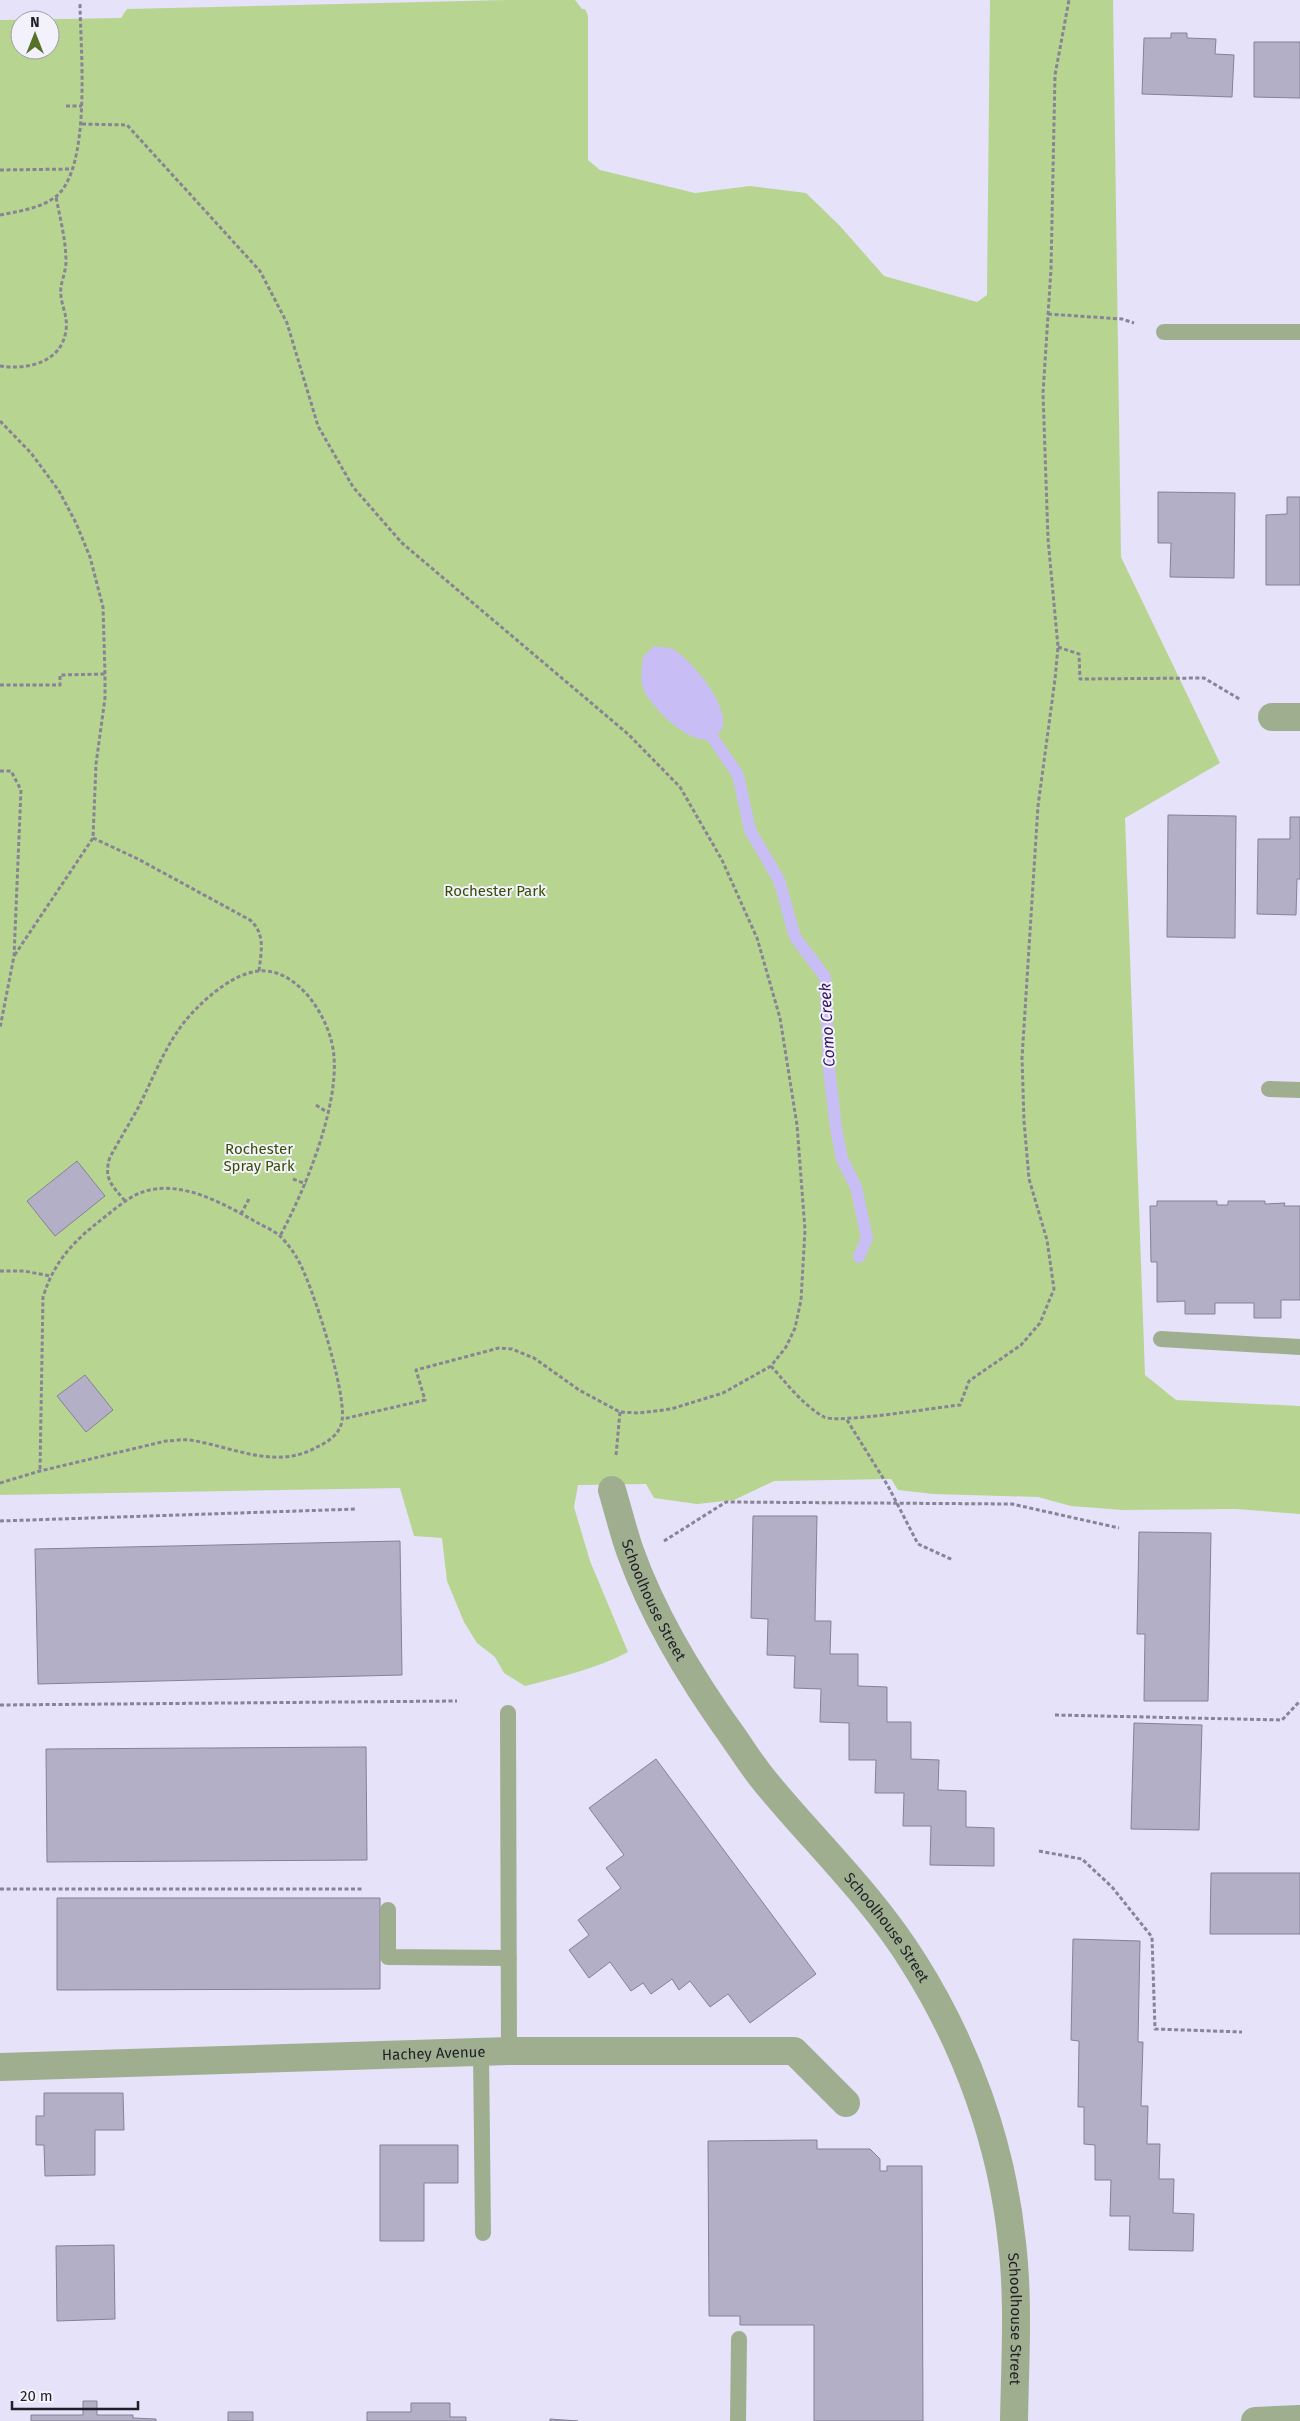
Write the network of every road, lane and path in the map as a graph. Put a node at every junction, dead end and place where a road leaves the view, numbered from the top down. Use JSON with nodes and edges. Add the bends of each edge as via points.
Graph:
{"nodes":[{"id":1,"x":1070,"y":0,"type":"edge"},
{"id":2,"x":80,"y":2,"type":"dead end"},
{"id":3,"x":66,"y":106,"type":"dead end"},
{"id":4,"x":82,"y":106,"type":"junction"},
{"id":5,"x":82,"y":124,"type":"junction"},
{"id":6,"x":72,"y":169,"type":"junction"},
{"id":7,"x":0,"y":170,"type":"edge"},
{"id":8,"x":56,"y":197,"type":"junction"},
{"id":9,"x":0,"y":215,"type":"edge"},
{"id":10,"x":1048,"y":314,"type":"junction"},
{"id":11,"x":1164,"y":332,"type":"joint"},
{"id":12,"x":1300,"y":332,"type":"edge"},
{"id":13,"x":0,"y":366,"type":"edge"},
{"id":14,"x":0,"y":421,"type":"edge"},
{"id":15,"x":1058,"y":646,"type":"junction"},
{"id":16,"x":105,"y":674,"type":"junction"},
{"id":17,"x":0,"y":685,"type":"edge"},
{"id":18,"x":1272,"y":717,"type":"joint"},
{"id":19,"x":1300,"y":717,"type":"edge"},
{"id":20,"x":0,"y":771,"type":"edge"},
{"id":21,"x":93,"y":838,"type":"junction"},
{"id":22,"x":14,"y":956,"type":"junction"},
{"id":23,"x":259,"y":971,"type":"junction"},
{"id":24,"x":0,"y":1028,"type":"edge"},
{"id":25,"x":1269,"y":1089,"type":"dead end"},
{"id":26,"x":1300,"y":1090,"type":"edge"},
{"id":27,"x":316,"y":1105,"type":"dead end"},
{"id":28,"x":327,"y":1112,"type":"junction"},
{"id":29,"x":293,"y":1179,"type":"dead end"},
{"id":30,"x":306,"y":1184,"type":"junction"},
{"id":31,"x":250,"y":1197,"type":"dead end"},
{"id":32,"x":125,"y":1201,"type":"junction"},
{"id":33,"x":241,"y":1214,"type":"junction"},
{"id":34,"x":280,"y":1236,"type":"junction"},
{"id":35,"x":0,"y":1271,"type":"edge"},
{"id":36,"x":50,"y":1276,"type":"junction"},
{"id":37,"x":1161,"y":1339,"type":"dead end"},
{"id":38,"x":1300,"y":1347,"type":"edge"},
{"id":39,"x":771,"y":1366,"type":"junction"},
{"id":40,"x":620,"y":1412,"type":"junction"},
{"id":41,"x":343,"y":1420,"type":"junction"},
{"id":42,"x":846,"y":1420,"type":"junction"},
{"id":43,"x":40,"y":1471,"type":"junction"},
{"id":44,"x":0,"y":1484,"type":"edge"},
{"id":45,"x":612,"y":1490,"type":"joint"},
{"id":46,"x":897,"y":1503,"type":"junction"},
{"id":47,"x":357,"y":1508,"type":"dead end"},
{"id":48,"x":0,"y":1521,"type":"edge"},
{"id":49,"x":1119,"y":1528,"type":"dead end"},
{"id":50,"x":662,"y":1542,"type":"dead end"},
{"id":51,"x":953,"y":1560,"type":"dead end"},
{"id":52,"x":457,"y":1701,"type":"dead end"},
{"id":53,"x":1300,"y":1701,"type":"edge"},
{"id":54,"x":0,"y":1705,"type":"edge"},
{"id":55,"x":508,"y":1713,"type":"dead end"},
{"id":56,"x":1055,"y":1715,"type":"dead end"},
{"id":57,"x":1038,"y":1851,"type":"dead end"},
{"id":58,"x":0,"y":1889,"type":"edge"},
{"id":59,"x":388,"y":1910,"type":"joint"},
{"id":60,"x":510,"y":1958,"type":"junction"},
{"id":61,"x":1242,"y":2032,"type":"dead end"},
{"id":62,"x":481,"y":2051,"type":"junction"},
{"id":63,"x":509,"y":2051,"type":"junction"},
{"id":64,"x":0,"y":2067,"type":"edge"},
{"id":65,"x":846,"y":2103,"type":"dead end"},
{"id":66,"x":483,"y":2233,"type":"dead end"},
{"id":67,"x":739,"y":2339,"type":"dead end"},
{"id":68,"x":1300,"y":2419,"type":"edge"},
{"id":69,"x":738,"y":2421,"type":"edge"},
{"id":70,"x":1014,"y":2421,"type":"edge"},
{"id":71,"x":1255,"y":2421,"type":"edge"}],
"edges":[{"from":1,"to":10,"type":"path","via":[[1055,75]]},
{"from":2,"to":4,"type":"path"},
{"from":3,"to":4,"type":"path"},
{"from":4,"to":5,"type":"path"},
{"from":5,"to":6,"type":"path"},
{"from":5,"to":39,"type":"path","via":[[127,125],[260,271],[287,323],[318,426],[353,487],[402,543],[656,760],[680,787],[722,860],[757,938],[780,1018],[797,1125],[805,1230],[801,1300],[795,1328],[786,1347]]},
{"from":6,"to":7,"type":"path"},
{"from":6,"to":8,"type":"path"},
{"from":8,"to":9,"type":"path","via":[[40,206]]},
{"from":8,"to":13,"type":"path","via":[[66,254],[60,295],[66,330],[55,353],[46,360],[32,366]]},
{"from":10,"to":11,"type":"path","via":[[1122,319]]},
{"from":10,"to":15,"type":"path","via":[[1043,402],[1048,539]]},
{"from":11,"to":12,"type":"lane"},
{"from":14,"to":16,"type":"path","via":[[32,453],[76,523],[90,557],[103,606]]},
{"from":15,"to":18,"type":"path","via":[[1079,654],[1080,680],[1204,678]]},
{"from":15,"to":42,"type":"path","via":[[1038,806],[1022,1058],[1029,1179],[1047,1240],[1054,1289],[1040,1323],[1021,1345],[969,1381],[960,1405]]},
{"from":16,"to":17,"type":"path","via":[[60,675],[60,685]]},
{"from":16,"to":21,"type":"path"},
{"from":18,"to":19,"type":"street"},
{"from":20,"to":22,"type":"path","via":[[11,771],[21,790]]},
{"from":21,"to":22,"type":"path"},
{"from":21,"to":23,"type":"path","via":[[250,920],[262,940]]},
{"from":22,"to":24,"type":"path"},
{"from":23,"to":28,"type":"path","via":[[290,980],[320,1010],[328,1028],[334,1057]]},
{"from":23,"to":32,"type":"path","via":[[227,983],[198,1007],[172,1038],[106,1169],[110,1181]]},
{"from":25,"to":26,"type":"lane"},
{"from":27,"to":28,"type":"path"},
{"from":28,"to":30,"type":"path"},
{"from":29,"to":30,"type":"path"},
{"from":30,"to":34,"type":"path"},
{"from":31,"to":33,"type":"path"},
{"from":32,"to":33,"type":"path","via":[[136,1194],[156,1189],[177,1190],[197,1194]]},
{"from":32,"to":36,"type":"path","via":[[73,1243]]},
{"from":33,"to":34,"type":"path"},
{"from":34,"to":41,"type":"path","via":[[297,1258],[315,1301],[337,1379]]},
{"from":35,"to":36,"type":"path"},
{"from":36,"to":43,"type":"path","via":[[43,1297]]},
{"from":37,"to":38,"type":"lane"},
{"from":39,"to":40,"type":"path","via":[[732,1389],[698,1402],[663,1410]]},
{"from":39,"to":42,"type":"path","via":[[819,1414],[825,1418]]},
{"from":40,"to":41,"type":"path","via":[[579,1390],[534,1358],[512,1349],[499,1348],[416,1370],[424,1400]]},
{"from":40,"to":45,"type":"path"},
{"from":41,"to":43,"type":"path","via":[[334,1437],[292,1457],[243,1453],[188,1440],[147,1445]]},
{"from":42,"to":46,"type":"path"},
{"from":43,"to":44,"type":"path"},
{"from":45,"to":70,"type":"street","name":"Schoolhouse Street","via":[[631,1552],[663,1626],[706,1699],[766,1784],[877,1910],[902,1944],[935,1998],[976,2091],[1000,2162],[1012,2242],[1016,2313]]},
{"from":46,"to":49,"type":"path","via":[[1012,1504]]},
{"from":46,"to":50,"type":"path","via":[[726,1502]]},
{"from":46,"to":51,"type":"path","via":[[918,1544]]},
{"from":47,"to":48,"type":"path"},
{"from":52,"to":54,"type":"path"},
{"from":53,"to":56,"type":"path","via":[[1282,1720]]},
{"from":55,"to":60,"type":"lane"},
{"from":57,"to":61,"type":"path","via":[[1082,1859],[1112,1886],[1152,1937],[1155,2029]]},
{"from":58,"to":59,"type":"path","via":[[387,1889]]},
{"from":59,"to":60,"type":"lane","via":[[388,1957]]},
{"from":60,"to":63,"type":"lane"},
{"from":62,"to":63,"type":"street","name":"Hachey Avenue"},
{"from":62,"to":64,"type":"street","name":"Hachey Avenue"},
{"from":62,"to":66,"type":"lane"},
{"from":63,"to":65,"type":"street","name":"Hachey Avenue","via":[[794,2051]]},
{"from":67,"to":69,"type":"lane"},
{"from":68,"to":71,"type":"street"}]}
